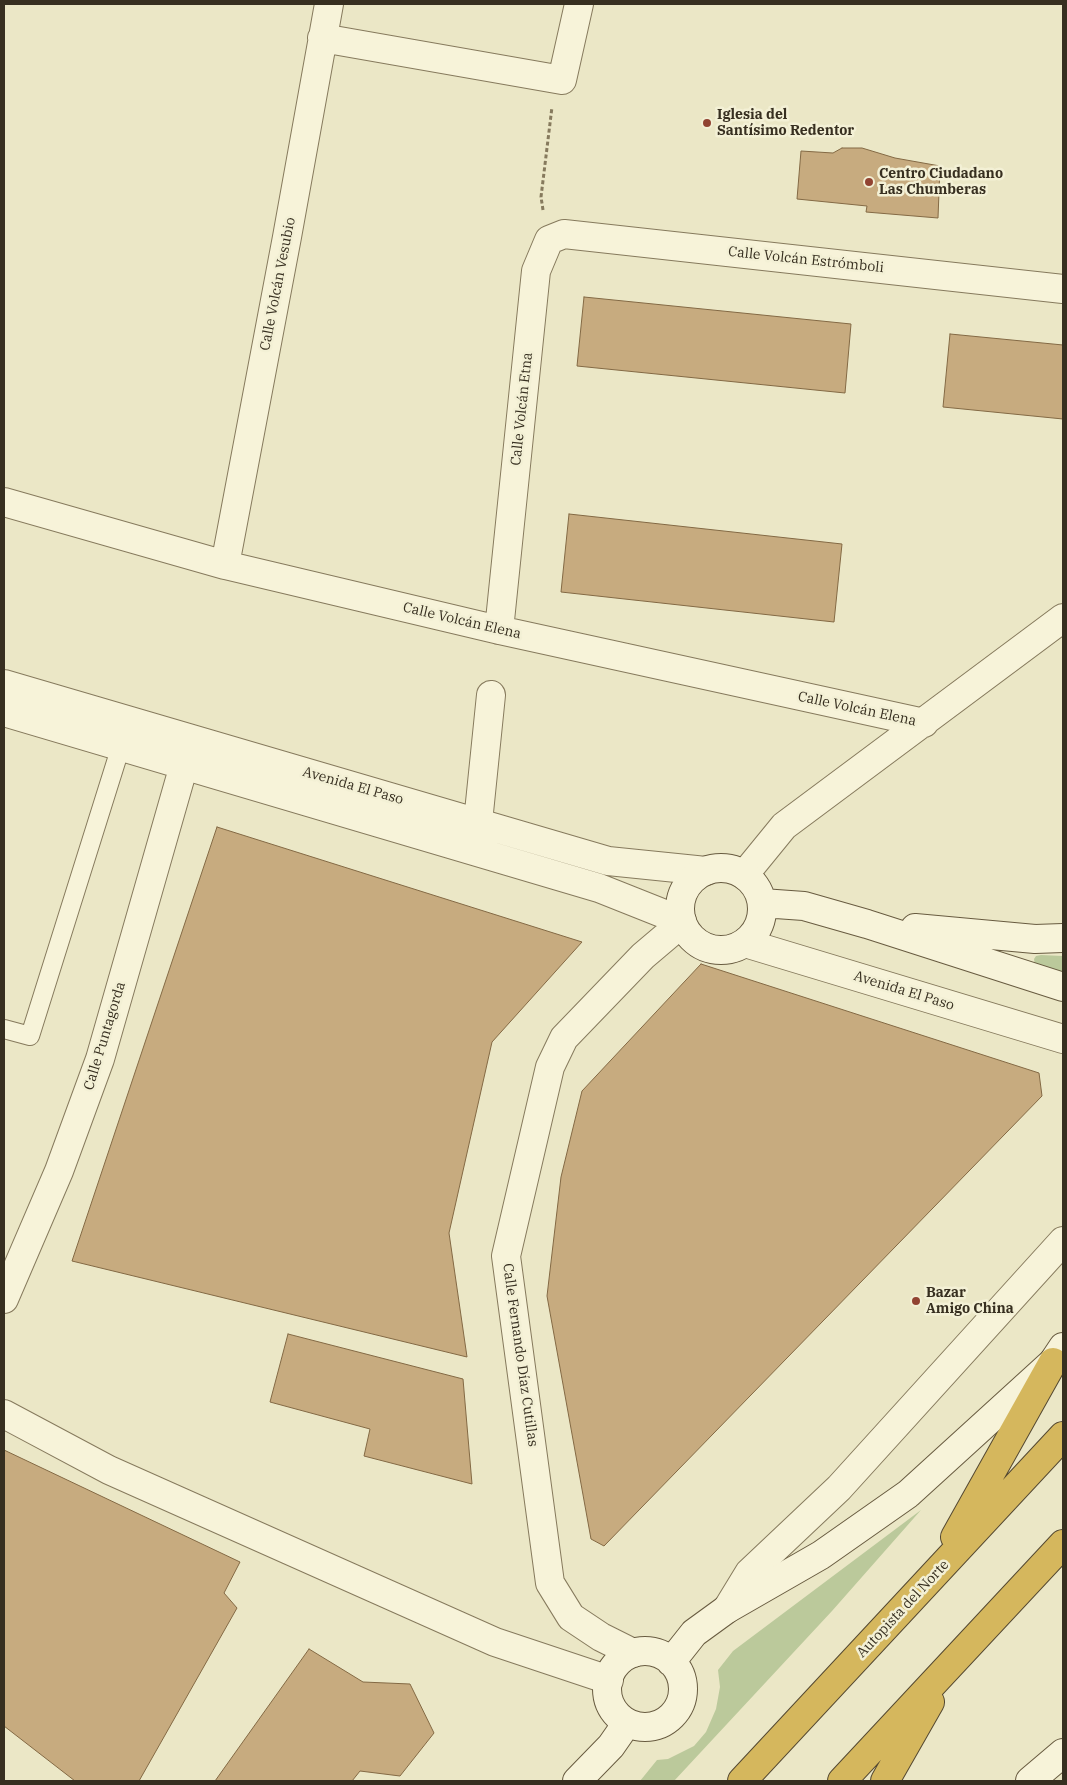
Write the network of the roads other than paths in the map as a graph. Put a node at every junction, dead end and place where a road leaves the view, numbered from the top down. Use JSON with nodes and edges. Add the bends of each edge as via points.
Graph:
{"nodes":[{"id":1,"x":329,"y":4,"type":"edge"},
{"id":2,"x":579,"y":4,"type":"edge"},
{"id":3,"x":322,"y":38,"type":"junction"},
{"id":4,"x":550,"y":240,"type":"joint"},
{"id":5,"x":1063,"y":289,"type":"edge"},
{"id":6,"x":4,"y":502,"type":"edge"},
{"id":7,"x":225,"y":565,"type":"junction"},
{"id":8,"x":1063,"y":618,"type":"edge"},
{"id":9,"x":499,"y":630,"type":"junction"},
{"id":10,"x":4,"y":684,"type":"edge"},
{"id":11,"x":491,"y":695,"type":"dead end"},
{"id":12,"x":4,"y":712,"type":"edge"},
{"id":13,"x":924,"y":723,"type":"junction"},
{"id":14,"x":121,"y":746,"type":"junction"},
{"id":15,"x":184,"y":765,"type":"junction"},
{"id":16,"x":478,"y":822,"type":"junction"},
{"id":17,"x":706,"y":871,"type":"junction"},
{"id":18,"x":744,"y":875,"type":"junction"},
{"id":19,"x":762,"y":903,"type":"junction"},
{"id":20,"x":682,"y":922,"type":"junction"},
{"id":21,"x":867,"y":924,"type":"junction"},
{"id":22,"x":1063,"y":938,"type":"edge"},
{"id":23,"x":745,"y":943,"type":"junction"},
{"id":24,"x":1063,"y":987,"type":"edge"},
{"id":25,"x":4,"y":1029,"type":"edge"},
{"id":26,"x":1063,"y":1039,"type":"edge"},
{"id":27,"x":1063,"y":1241,"type":"edge"},
{"id":28,"x":4,"y":1299,"type":"edge"},
{"id":29,"x":1058,"y":1354,"type":"edge"},
{"id":30,"x":4,"y":1414,"type":"edge"},
{"id":31,"x":1063,"y":1436,"type":"edge"},
{"id":32,"x":1063,"y":1544,"type":"edge"},
{"id":33,"x":935,"y":1574,"type":"junction"},
{"id":34,"x":727,"y":1609,"type":"junction"},
{"id":35,"x":632,"y":1653,"type":"junction"},
{"id":36,"x":953,"y":1661,"type":"junction"},
{"id":37,"x":671,"y":1662,"type":"junction"},
{"id":38,"x":608,"y":1680,"type":"junction"},
{"id":39,"x":627,"y":1723,"type":"junction"},
{"id":40,"x":1063,"y":1753,"type":"edge"},
{"id":41,"x":578,"y":1781,"type":"edge"},
{"id":42,"x":742,"y":1781,"type":"edge"},
{"id":43,"x":842,"y":1781,"type":"edge"},
{"id":44,"x":886,"y":1781,"type":"edge"},
{"id":45,"x":1030,"y":1781,"type":"edge"}],
"edges":[{"from":1,"to":3,"type":"street","name":"Calle Volcán Vesubio"},
{"from":2,"to":3,"type":"street","via":[[562,80]]},
{"from":3,"to":7,"type":"street","name":"Calle Volcán Vesubio"},
{"from":4,"to":5,"type":"street","name":"Calle Volcán Estrómboli","via":[[564,234]]},
{"from":4,"to":9,"type":"street","name":"Calle Volcán Etna","via":[[536,271]]},
{"from":6,"to":7,"type":"street","name":"Calle Volcán Elena"},
{"from":7,"to":9,"type":"street","name":"Calle Volcán Elena"},
{"from":8,"to":13,"type":"street"},
{"from":9,"to":13,"type":"street","name":"Calle Volcán Elena"},
{"from":10,"to":16,"type":"street","name":"Avenida El Paso"},
{"from":11,"to":16,"type":"street"},
{"from":12,"to":14,"type":"street","name":"Avenida El Paso"},
{"from":13,"to":18,"type":"street","via":[[784,826]]},
{"from":14,"to":15,"type":"street","name":"Avenida El Paso"},
{"from":14,"to":25,"type":"lane","via":[[30,1036]]},
{"from":15,"to":20,"type":"street","name":"Avenida El Paso","via":[[599,888]]},
{"from":15,"to":28,"type":"street","name":"Calle Puntagorda","via":[[100,1059],[58,1171]]},
{"from":16,"to":17,"type":"street","name":"Avenida El Paso","via":[[608,861]]},
{"from":17,"to":18,"type":"street","via":[[719,868]]},
{"from":17,"to":20,"type":"street","via":[[687,886],[680,909]]},
{"from":18,"to":19,"type":"street","via":[[753,883]]},
{"from":19,"to":21,"type":"street","via":[[804,906]]},
{"from":19,"to":23,"type":"street","via":[[759,925]]},
{"from":20,"to":23,"type":"street","via":[[693,939],[709,949],[734,949]]},
{"from":20,"to":35,"type":"street","name":"Calle Fernando Díaz Cutillas","via":[[643,956],[564,1038],[550,1067],[506,1256],[550,1583],[571,1617]]},
{"from":21,"to":22,"type":"street","via":[[1035,939]]},
{"from":21,"to":24,"type":"street"},
{"from":23,"to":26,"type":"street","name":"Avenida El Paso"},
{"from":27,"to":34,"type":"street","via":[[839,1488],[749,1573]]},
{"from":29,"to":33,"type":"highway"},
{"from":29,"to":34,"type":"street","via":[[908,1494],[821,1555]]},
{"from":30,"to":38,"type":"street","via":[[109,1470],[494,1642]]},
{"from":31,"to":33,"type":"highway","name":"Autopista del Norte"},
{"from":32,"to":36,"type":"highway"},
{"from":33,"to":42,"type":"highway","name":"Autopista del Norte"},
{"from":34,"to":37,"type":"street","via":[[694,1634]]},
{"from":35,"to":37,"type":"street","via":[[653,1652]]},
{"from":35,"to":38,"type":"street","via":[[621,1660]]},
{"from":36,"to":43,"type":"highway"},
{"from":36,"to":44,"type":"highway"},
{"from":37,"to":39,"type":"street","via":[[679,1672],[683,1695],[672,1716],[651,1727]]},
{"from":38,"to":39,"type":"street","via":[[611,1705]]},
{"from":39,"to":41,"type":"street","via":[[611,1746]]},
{"from":40,"to":45,"type":"street"}]}
